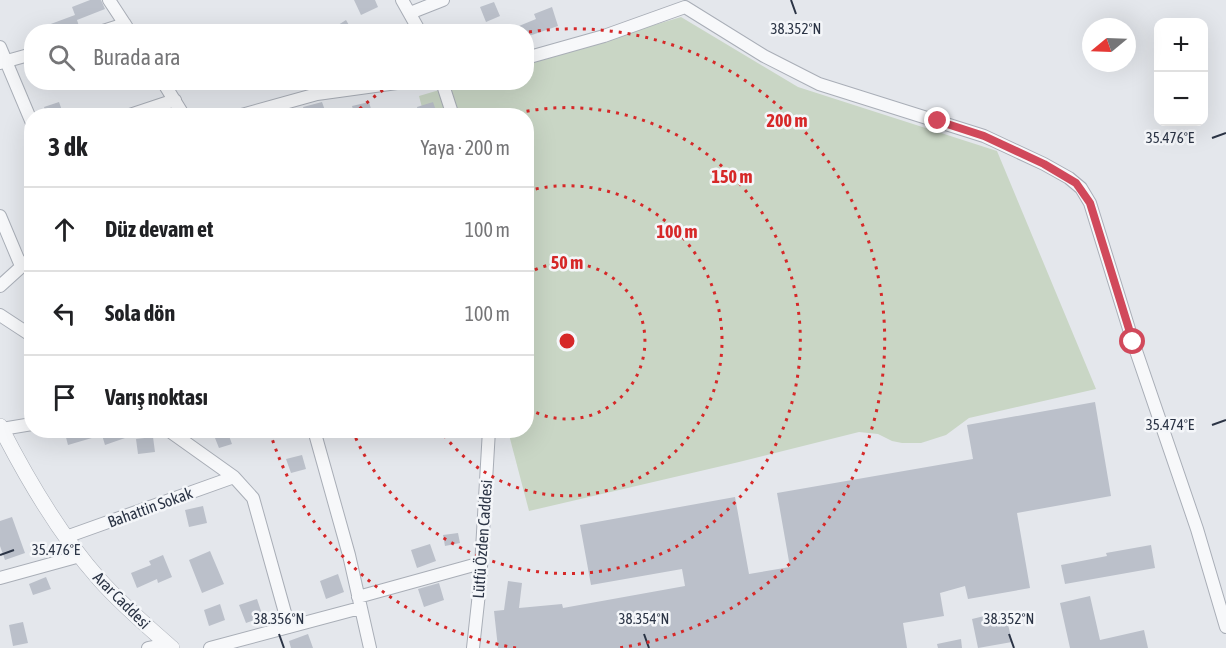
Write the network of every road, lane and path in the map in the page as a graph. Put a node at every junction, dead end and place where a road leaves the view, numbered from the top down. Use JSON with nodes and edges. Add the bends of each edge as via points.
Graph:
{"nodes":[{"id":1,"x":110,"y":0,"type":"edge"},
{"id":2,"x":402,"y":0,"type":"edge"},
{"id":3,"x":443,"y":0,"type":"edge"},
{"id":4,"x":410,"y":13,"type":"junction"},
{"id":5,"x":125,"y":24,"type":"edge"},
{"id":6,"x":416,"y":24,"type":"edge"},
{"id":7,"x":0,"y":47,"type":"edge"},
{"id":8,"x":24,"y":56,"type":"edge"},
{"id":9,"x":534,"y":56,"type":"edge"},
{"id":10,"x":3,"y":63,"type":"edge"},
{"id":11,"x":168,"y":90,"type":"edge"},
{"id":12,"x":346,"y":90,"type":"edge"},
{"id":13,"x":445,"y":90,"type":"edge"},
{"id":14,"x":175,"y":100,"type":"junction"},
{"id":15,"x":25,"y":108,"type":"edge"},
{"id":16,"x":151,"y":108,"type":"edge"},
{"id":17,"x":180,"y":108,"type":"edge"},
{"id":18,"x":267,"y":108,"type":"edge"},
{"id":19,"x":450,"y":108,"type":"edge"},
{"id":20,"x":0,"y":216,"type":"edge"},
{"id":21,"x":24,"y":264,"type":"edge"},
{"id":22,"x":21,"y":266,"type":"junction"},
{"id":23,"x":0,"y":286,"type":"edge"},
{"id":24,"x":0,"y":315,"type":"edge"},
{"id":25,"x":24,"y":331,"type":"edge"},
{"id":26,"x":24,"y":426,"type":"edge"},
{"id":27,"x":2,"y":433,"type":"edge"},
{"id":28,"x":179,"y":438,"type":"edge"},
{"id":29,"x":316,"y":438,"type":"edge"},
{"id":30,"x":489,"y":438,"type":"edge"},
{"id":31,"x":234,"y":477,"type":"junction"},
{"id":32,"x":66,"y":537,"type":"junction"},
{"id":33,"x":80,"y":556,"type":"junction"},
{"id":34,"x":481,"y":563,"type":"junction"},
{"id":35,"x":0,"y":578,"type":"edge"},
{"id":36,"x":359,"y":602,"type":"junction"},
{"id":37,"x":289,"y":627,"type":"junction"},
{"id":38,"x":1226,"y":627,"type":"edge"},
{"id":39,"x":170,"y":646,"type":"edge"},
{"id":40,"x":148,"y":648,"type":"edge"},
{"id":41,"x":210,"y":648,"type":"edge"},
{"id":42,"x":369,"y":648,"type":"edge"},
{"id":43,"x":473,"y":648,"type":"edge"}],
"edges":[{"from":1,"to":5,"type":"street"},
{"from":2,"to":4,"type":"street"},
{"from":3,"to":4,"type":"street"},
{"from":4,"to":6,"type":"street"},
{"from":7,"to":10,"type":"street"},
{"from":8,"to":10,"type":"street"},
{"from":9,"to":38,"type":"street","via":[[685,7],[764,56],[819,84],[984,136],[1076,183],[1090,203]]},
{"from":10,"to":15,"type":"street"},
{"from":11,"to":14,"type":"street"},
{"from":12,"to":18,"type":"street"},
{"from":13,"to":19,"type":"street"},
{"from":14,"to":16,"type":"street"},
{"from":14,"to":17,"type":"street"},
{"from":20,"to":22,"type":"street"},
{"from":21,"to":22,"type":"street"},
{"from":22,"to":23,"type":"street"},
{"from":24,"to":25,"type":"street"},
{"from":26,"to":27,"type":"street"},
{"from":27,"to":32,"type":"street","name":"Arar Caddesi"},
{"from":28,"to":31,"type":"street"},
{"from":29,"to":36,"type":"street"},
{"from":30,"to":34,"type":"street","name":"Lütfü Özden Caddesi"},
{"from":31,"to":32,"type":"street","name":"Bahattin Sokak"},
{"from":31,"to":37,"type":"street","via":[[256,505]]},
{"from":32,"to":33,"type":"street","name":"Arar Caddesi"},
{"from":33,"to":35,"type":"street"},
{"from":33,"to":39,"type":"street","name":"Arar Caddesi","via":[[114,595]]},
{"from":34,"to":36,"type":"street"},
{"from":34,"to":43,"type":"street","name":"Lütfü Özden Caddesi"},
{"from":36,"to":37,"type":"street"},
{"from":36,"to":42,"type":"street"},
{"from":37,"to":41,"type":"street"},
{"from":39,"to":40,"type":"street"}]}
